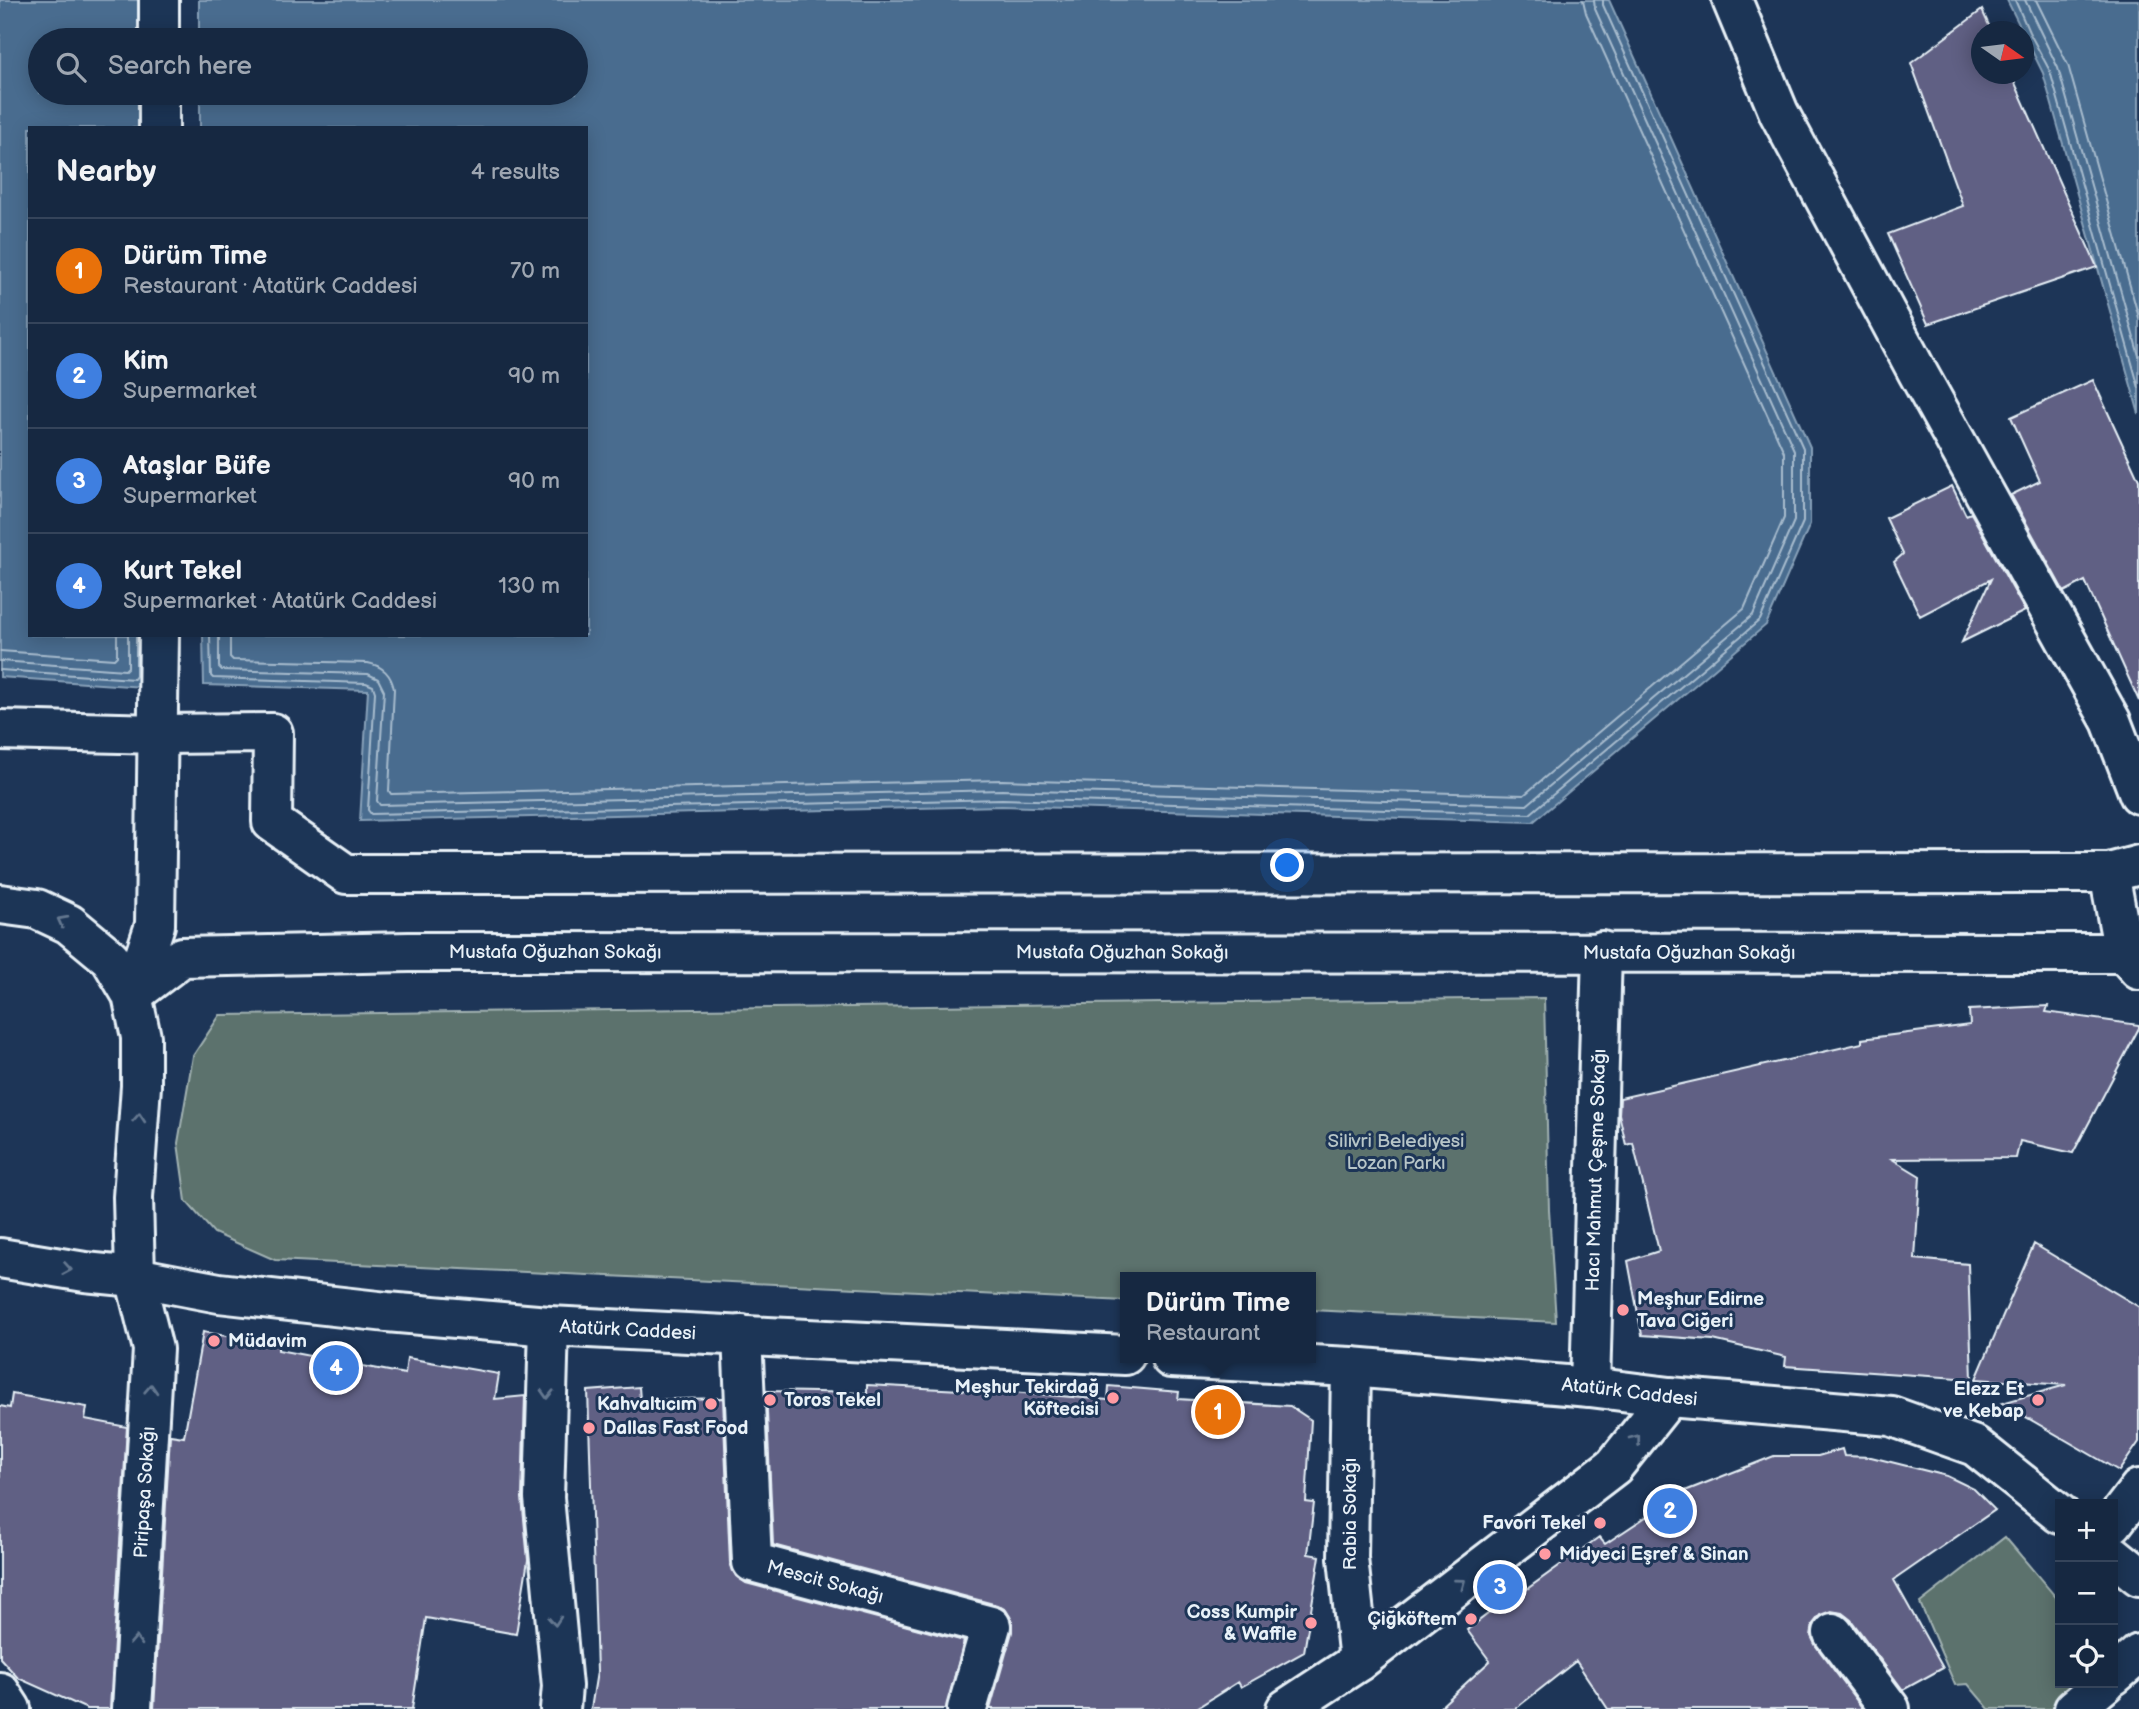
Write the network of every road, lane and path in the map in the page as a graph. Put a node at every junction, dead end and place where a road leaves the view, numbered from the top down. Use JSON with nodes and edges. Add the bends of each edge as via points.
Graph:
{"nodes":[{"id":1,"x":159,"y":0,"type":"edge"},
{"id":2,"x":1732,"y":0,"type":"edge"},
{"id":3,"x":159,"y":28,"type":"edge"},
{"id":4,"x":159,"y":105,"type":"edge"},
{"id":5,"x":159,"y":126,"type":"edge"},
{"id":6,"x":159,"y":637,"type":"edge"},
{"id":7,"x":0,"y":730,"type":"edge"},
{"id":8,"x":159,"y":734,"type":"junction"},
{"id":9,"x":2139,"y":794,"type":"edge"},
{"id":10,"x":2124,"y":869,"type":"edge"},
{"id":11,"x":0,"y":904,"type":"edge"},
{"id":12,"x":1602,"y":951,"type":"junction"},
{"id":13,"x":2132,"y":961,"type":"edge"},
{"id":14,"x":132,"y":995,"type":"junction"},
{"id":15,"x":0,"y":1258,"type":"edge"},
{"id":16,"x":135,"y":1277,"type":"junction"},
{"id":17,"x":549,"y":1326,"type":"junction"},
{"id":18,"x":743,"y":1335,"type":"junction"},
{"id":19,"x":1120,"y":1355,"type":"edge"},
{"id":20,"x":1271,"y":1363,"type":"edge"},
{"id":21,"x":1351,"y":1367,"type":"junction"},
{"id":22,"x":1590,"y":1387,"type":"junction"},
{"id":23,"x":1669,"y":1397,"type":"junction"},
{"id":24,"x":2139,"y":1489,"type":"edge"},
{"id":25,"x":2055,"y":1510,"type":"edge"},
{"id":26,"x":2118,"y":1516,"type":"edge"},
{"id":27,"x":2118,"y":1559,"type":"edge"},
{"id":28,"x":2139,"y":1576,"type":"edge"},
{"id":29,"x":1833,"y":1633,"type":"dead end"},
{"id":30,"x":2139,"y":1654,"type":"edge"},
{"id":31,"x":1359,"y":1661,"type":"junction"},
{"id":32,"x":2118,"y":1672,"type":"edge"},
{"id":33,"x":2099,"y":1688,"type":"edge"},
{"id":34,"x":0,"y":1692,"type":"edge"},
{"id":35,"x":11,"y":1709,"type":"edge"},
{"id":36,"x":132,"y":1709,"type":"edge"},
{"id":37,"x":560,"y":1709,"type":"edge"},
{"id":38,"x":967,"y":1709,"type":"edge"},
{"id":39,"x":1286,"y":1709,"type":"edge"},
{"id":40,"x":1890,"y":1709,"type":"edge"},
{"id":41,"x":2074,"y":1709,"type":"edge"}],
"edges":[{"from":1,"to":3,"type":"street"},
{"from":2,"to":9,"type":"street","via":[[1779,113],[2111,721]]},
{"from":4,"to":5,"type":"street"},
{"from":6,"to":8,"type":"street"},
{"from":7,"to":8,"type":"street"},
{"from":8,"to":10,"type":"street","via":[[273,733],[272,822],[346,874]]},
{"from":8,"to":14,"type":"street","via":[[155,925]]},
{"from":10,"to":13,"type":"street"},
{"from":14,"to":11,"type":"street","one_way":true,"via":[[110,958],[69,924],[37,909]]},
{"from":12,"to":13,"type":"street","name":"Mustafa Oğuzhan Sokağı"},
{"from":12,"to":14,"type":"street","name":"Mustafa Oğuzhan Sokağı","via":[[423,952],[182,957]]},
{"from":12,"to":22,"type":"street","name":"Hacı Mahmut Çeşme Sokağı"},
{"from":16,"to":14,"type":"street","name":"Piripaşa Sokağı","one_way":true,"via":[[133,1197],[141,1037]]},
{"from":15,"to":16,"type":"street","name":"Atatürk Caddesi","one_way":true},
{"from":16,"to":17,"type":"street","name":"Atatürk Caddesi","via":[[219,1293]]},
{"from":36,"to":16,"type":"street","name":"Piripaşa Sokağı","one_way":true,"via":[[153,1349]]},
{"from":17,"to":18,"type":"street","name":"Atatürk Caddesi"},
{"from":17,"to":37,"type":"street","one_way":true,"via":[[544,1498],[562,1686]]},
{"from":18,"to":19,"type":"street","name":"Atatürk Caddesi"},
{"from":18,"to":38,"type":"street","name":"Mescit Sokağı","via":[[752,1562],[991,1626]]},
{"from":20,"to":21,"type":"street","name":"Atatürk Caddesi"},
{"from":21,"to":22,"type":"street","name":"Atatürk Caddesi"},
{"from":21,"to":31,"type":"street","name":"Rabia Sokağı","via":[[1348,1558]]},
{"from":22,"to":23,"type":"street","name":"Atatürk Caddesi"},
{"from":23,"to":25,"type":"street","name":"Atatürk Caddesi","via":[[1891,1416],[1975,1446]]},
{"from":31,"to":23,"type":"street","one_way":true,"via":[[1614,1466]]},
{"from":24,"to":26,"type":"street"},
{"from":27,"to":28,"type":"street"},
{"from":29,"to":40,"type":"street"},
{"from":30,"to":32,"type":"street"},
{"from":31,"to":39,"type":"street"},
{"from":33,"to":41,"type":"street"},
{"from":34,"to":35,"type":"street"}]}
